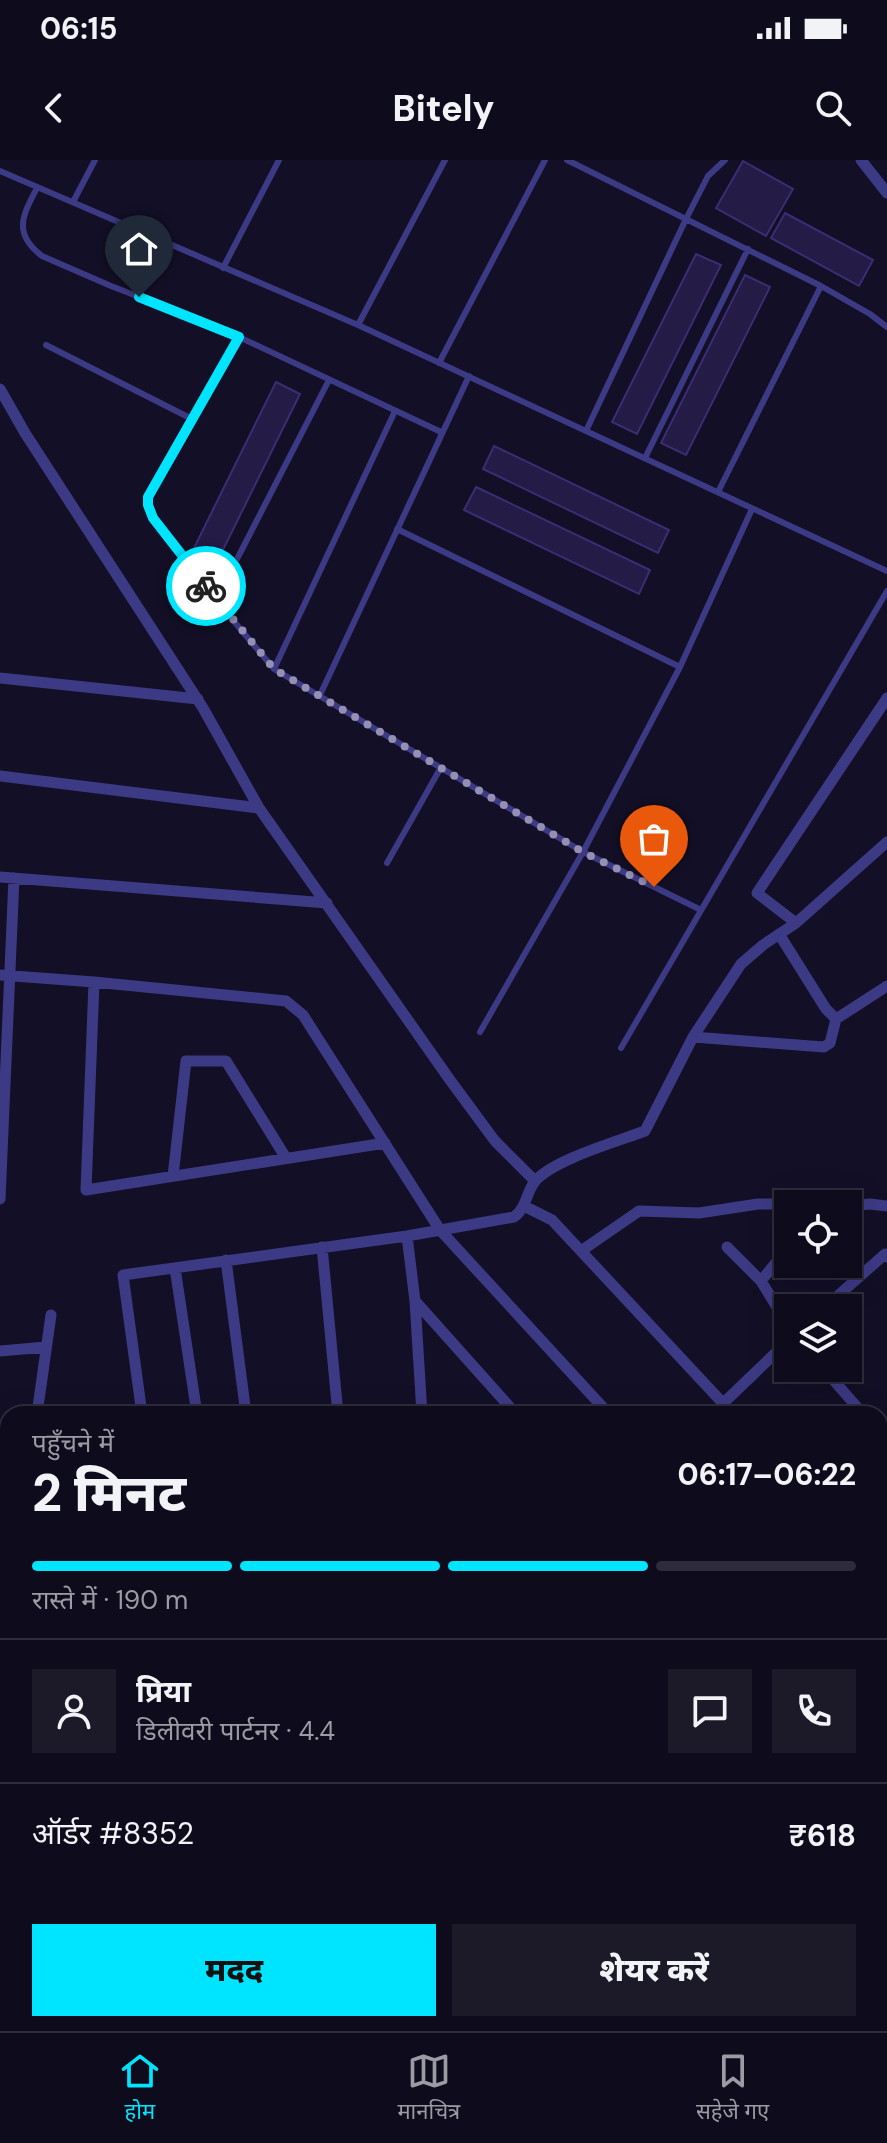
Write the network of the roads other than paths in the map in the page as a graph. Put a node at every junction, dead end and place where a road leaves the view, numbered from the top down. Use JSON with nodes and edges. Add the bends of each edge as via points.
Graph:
{"nodes":[{"id":1,"x":95,"y":160,"type":"edge"},
{"id":2,"x":279,"y":160,"type":"edge"},
{"id":3,"x":445,"y":160,"type":"edge"},
{"id":4,"x":545,"y":160,"type":"edge"},
{"id":5,"x":567,"y":160,"type":"edge"},
{"id":6,"x":725,"y":160,"type":"edge"},
{"id":7,"x":861,"y":160,"type":"edge"},
{"id":8,"x":0,"y":171,"type":"edge"},
{"id":9,"x":37,"y":188,"type":"junction"},
{"id":10,"x":887,"y":193,"type":"edge"},
{"id":11,"x":73,"y":202,"type":"junction"},
{"id":12,"x":686,"y":219,"type":"junction"},
{"id":13,"x":748,"y":249,"type":"junction"},
{"id":14,"x":223,"y":268,"type":"junction"},
{"id":15,"x":821,"y":286,"type":"junction"},
{"id":16,"x":358,"y":325,"type":"junction"},
{"id":17,"x":887,"y":327,"type":"edge"},
{"id":18,"x":239,"y":337,"type":"junction"},
{"id":19,"x":46,"y":345,"type":"dead end"},
{"id":20,"x":439,"y":363,"type":"junction"},
{"id":21,"x":469,"y":376,"type":"junction"},
{"id":22,"x":329,"y":380,"type":"junction"},
{"id":23,"x":0,"y":389,"type":"edge"},
{"id":24,"x":395,"y":411,"type":"junction"},
{"id":25,"x":192,"y":419,"type":"junction"},
{"id":26,"x":586,"y":431,"type":"junction"},
{"id":27,"x":441,"y":432,"type":"junction"},
{"id":28,"x":645,"y":458,"type":"junction"},
{"id":29,"x":718,"y":492,"type":"junction"},
{"id":30,"x":752,"y":509,"type":"junction"},
{"id":31,"x":397,"y":529,"type":"junction"},
{"id":32,"x":887,"y":571,"type":"edge"},
{"id":33,"x":887,"y":591,"type":"edge"},
{"id":34,"x":216,"y":600,"type":"junction"},
{"id":35,"x":680,"y":667,"type":"junction"},
{"id":36,"x":274,"y":669,"type":"junction"},
{"id":37,"x":0,"y":678,"type":"edge"},
{"id":38,"x":320,"y":695,"type":"junction"},
{"id":39,"x":887,"y":698,"type":"edge"},
{"id":40,"x":198,"y":699,"type":"junction"},
{"id":41,"x":440,"y":769,"type":"junction"},
{"id":42,"x":0,"y":776,"type":"edge"},
{"id":43,"x":259,"y":808,"type":"junction"},
{"id":44,"x":887,"y":842,"type":"edge"},
{"id":45,"x":583,"y":852,"type":"junction"},
{"id":46,"x":387,"y":863,"type":"dead end"},
{"id":47,"x":0,"y":877,"type":"edge"},
{"id":48,"x":14,"y":878,"type":"junction"},
{"id":49,"x":327,"y":903,"type":"junction"},
{"id":50,"x":701,"y":910,"type":"junction"},
{"id":51,"x":796,"y":923,"type":"junction"},
{"id":52,"x":779,"y":934,"type":"junction"},
{"id":53,"x":5,"y":976,"type":"edge"},
{"id":54,"x":94,"y":982,"type":"junction"},
{"id":55,"x":887,"y":986,"type":"edge"},
{"id":56,"x":836,"y":1019,"type":"junction"},
{"id":57,"x":480,"y":1032,"type":"dead end"},
{"id":58,"x":693,"y":1037,"type":"junction"},
{"id":59,"x":621,"y":1048,"type":"dead end"},
{"id":60,"x":385,"y":1143,"type":"junction"},
{"id":61,"x":286,"y":1158,"type":"junction"},
{"id":62,"x":173,"y":1176,"type":"junction"},
{"id":63,"x":535,"y":1181,"type":"junction"},
{"id":64,"x":0,"y":1199,"type":"edge"},
{"id":65,"x":774,"y":1204,"type":"edge"},
{"id":66,"x":862,"y":1205,"type":"edge"},
{"id":67,"x":524,"y":1206,"type":"junction"},
{"id":68,"x":887,"y":1206,"type":"edge"},
{"id":69,"x":440,"y":1230,"type":"junction"},
{"id":70,"x":407,"y":1236,"type":"junction"},
{"id":71,"x":322,"y":1247,"type":"junction"},
{"id":72,"x":727,"y":1247,"type":"dead end"},
{"id":73,"x":581,"y":1251,"type":"junction"},
{"id":74,"x":886,"y":1254,"type":"edge"},
{"id":75,"x":226,"y":1260,"type":"junction"},
{"id":76,"x":774,"y":1265,"type":"edge"},
{"id":77,"x":175,"y":1268,"type":"junction"},
{"id":78,"x":761,"y":1281,"type":"junction"},
{"id":79,"x":840,"y":1294,"type":"edge"},
{"id":80,"x":415,"y":1301,"type":"junction"},
{"id":81,"x":774,"y":1302,"type":"edge"},
{"id":82,"x":51,"y":1315,"type":"dead end"},
{"id":83,"x":46,"y":1347,"type":"junction"},
{"id":84,"x":0,"y":1351,"type":"edge"},
{"id":85,"x":774,"y":1354,"type":"edge"},
{"id":86,"x":835,"y":1382,"type":"edge"},
{"id":87,"x":723,"y":1403,"type":"junction"},
{"id":88,"x":38,"y":1406,"type":"edge"},
{"id":89,"x":141,"y":1406,"type":"edge"},
{"id":90,"x":196,"y":1406,"type":"edge"},
{"id":91,"x":245,"y":1406,"type":"edge"},
{"id":92,"x":337,"y":1406,"type":"edge"},
{"id":93,"x":422,"y":1406,"type":"edge"},
{"id":94,"x":509,"y":1406,"type":"edge"},
{"id":95,"x":602,"y":1406,"type":"edge"},
{"id":96,"x":720,"y":1406,"type":"edge"},
{"id":97,"x":726,"y":1406,"type":"edge"},
{"id":98,"x":856,"y":1406,"type":"edge"}],
"edges":[{"from":1,"to":11,"type":"lane"},
{"from":2,"to":14,"type":"lane"},
{"from":3,"to":16,"type":"lane"},
{"from":4,"to":20,"type":"lane"},
{"from":5,"to":12,"type":"lane"},
{"from":6,"to":12,"type":"lane","via":[[708,176]]},
{"from":7,"to":10,"type":"street"},
{"from":8,"to":9,"type":"lane"},
{"from":9,"to":11,"type":"lane"},
{"from":9,"to":18,"type":"lane","via":[[21,225],[42,256]]},
{"from":11,"to":14,"type":"lane"},
{"from":12,"to":13,"type":"lane"},
{"from":12,"to":26,"type":"lane"},
{"from":13,"to":15,"type":"lane"},
{"from":13,"to":28,"type":"lane"},
{"from":14,"to":16,"type":"lane"},
{"from":15,"to":17,"type":"lane"},
{"from":15,"to":29,"type":"lane"},
{"from":16,"to":20,"type":"lane"},
{"from":18,"to":22,"type":"lane"},
{"from":18,"to":25,"type":"lane"},
{"from":19,"to":25,"type":"lane"},
{"from":20,"to":21,"type":"lane"},
{"from":21,"to":26,"type":"lane"},
{"from":21,"to":27,"type":"lane"},
{"from":22,"to":24,"type":"lane"},
{"from":22,"to":34,"type":"lane"},
{"from":23,"to":40,"type":"street"},
{"from":24,"to":27,"type":"lane"},
{"from":24,"to":36,"type":"lane"},
{"from":25,"to":34,"type":"lane","via":[[148,505]]},
{"from":26,"to":28,"type":"lane"},
{"from":27,"to":31,"type":"lane"},
{"from":28,"to":29,"type":"lane"},
{"from":29,"to":30,"type":"lane"},
{"from":30,"to":32,"type":"lane"},
{"from":30,"to":35,"type":"lane"},
{"from":31,"to":35,"type":"lane"},
{"from":31,"to":38,"type":"lane"},
{"from":33,"to":50,"type":"lane"},
{"from":34,"to":36,"type":"lane"},
{"from":35,"to":45,"type":"lane"},
{"from":36,"to":38,"type":"lane"},
{"from":37,"to":40,"type":"street"},
{"from":38,"to":41,"type":"lane"},
{"from":39,"to":51,"type":"street","via":[[757,893]]},
{"from":40,"to":43,"type":"street"},
{"from":41,"to":45,"type":"lane"},
{"from":41,"to":46,"type":"lane"},
{"from":42,"to":43,"type":"street"},
{"from":43,"to":49,"type":"street"},
{"from":44,"to":51,"type":"street"},
{"from":45,"to":50,"type":"lane"},
{"from":45,"to":57,"type":"lane"},
{"from":47,"to":48,"type":"street"},
{"from":48,"to":49,"type":"street"},
{"from":48,"to":53,"type":"street"},
{"from":49,"to":63,"type":"street","via":[[495,1141]]},
{"from":50,"to":59,"type":"lane"},
{"from":51,"to":52,"type":"street"},
{"from":52,"to":56,"type":"street"},
{"from":52,"to":58,"type":"street","via":[[741,964]]},
{"from":53,"to":54,"type":"street"},
{"from":53,"to":64,"type":"street"},
{"from":54,"to":60,"type":"street","via":[[286,1001],[303,1015]]},
{"from":54,"to":62,"type":"street","via":[[86,1190]]},
{"from":55,"to":56,"type":"street"},
{"from":56,"to":58,"type":"street","via":[[824,1047]]},
{"from":58,"to":63,"type":"street","via":[[645,1131],[558,1165]]},
{"from":60,"to":61,"type":"street"},
{"from":60,"to":69,"type":"street"},
{"from":61,"to":62,"type":"street"},
{"from":61,"to":62,"type":"street","via":[[226,1061],[186,1061]]},
{"from":63,"to":67,"type":"street"},
{"from":65,"to":73,"type":"street","via":[[699,1213],[639,1211]]},
{"from":66,"to":68,"type":"street"},
{"from":67,"to":69,"type":"street","via":[[514,1217]]},
{"from":67,"to":73,"type":"street","via":[[552,1220]]},
{"from":69,"to":70,"type":"street"},
{"from":69,"to":95,"type":"street"},
{"from":70,"to":71,"type":"street"},
{"from":70,"to":80,"type":"street"},
{"from":71,"to":75,"type":"street"},
{"from":71,"to":92,"type":"street"},
{"from":72,"to":78,"type":"street"},
{"from":73,"to":87,"type":"street"},
{"from":74,"to":79,"type":"street"},
{"from":75,"to":77,"type":"street"},
{"from":75,"to":91,"type":"street"},
{"from":76,"to":78,"type":"street"},
{"from":77,"to":89,"type":"street","via":[[123,1275]]},
{"from":77,"to":90,"type":"street"},
{"from":78,"to":81,"type":"street"},
{"from":80,"to":93,"type":"street"},
{"from":80,"to":94,"type":"street"},
{"from":82,"to":83,"type":"street"},
{"from":83,"to":84,"type":"street"},
{"from":83,"to":88,"type":"street"},
{"from":85,"to":87,"type":"street"},
{"from":86,"to":98,"type":"street"},
{"from":87,"to":96,"type":"street"},
{"from":87,"to":97,"type":"street"}]}
